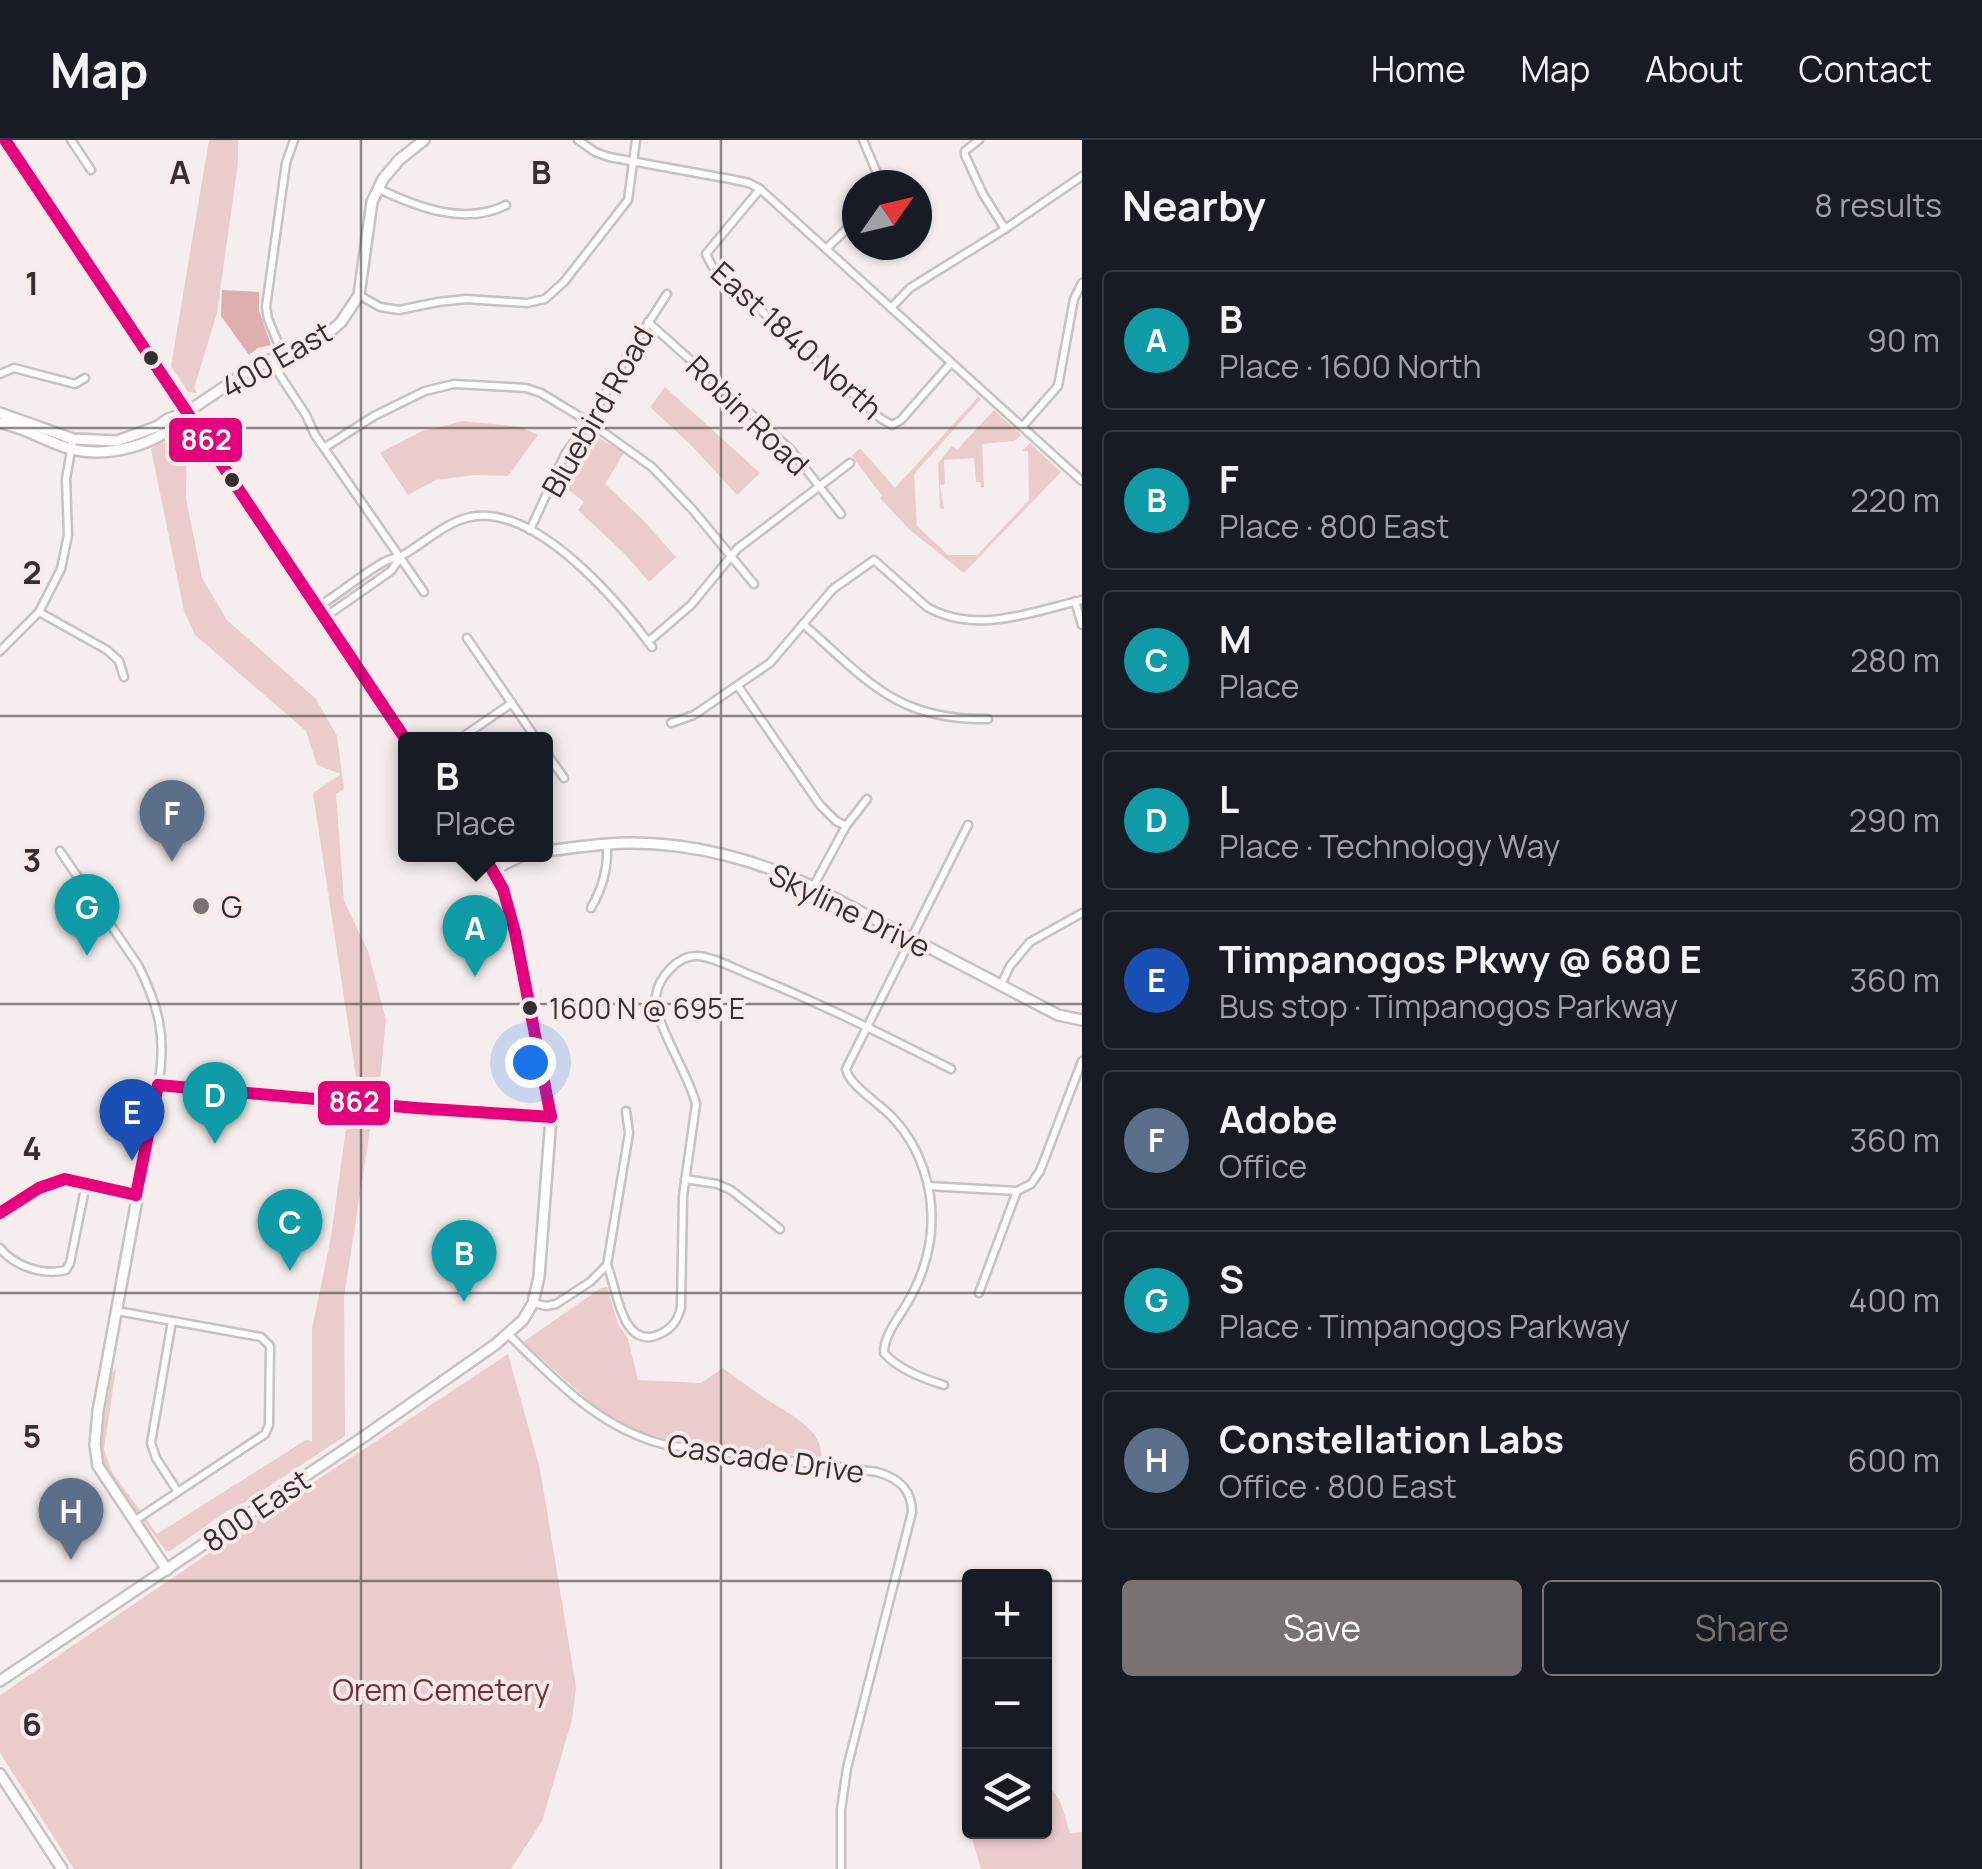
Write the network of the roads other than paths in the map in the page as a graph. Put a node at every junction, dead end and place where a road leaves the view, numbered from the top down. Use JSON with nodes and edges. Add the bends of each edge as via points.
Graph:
{"nodes":[{"id":1,"x":5,"y":140,"type":"edge"},
{"id":2,"x":71,"y":140,"type":"edge"},
{"id":3,"x":294,"y":140,"type":"edge"},
{"id":4,"x":424,"y":140,"type":"edge"},
{"id":5,"x":578,"y":140,"type":"edge"},
{"id":6,"x":636,"y":140,"type":"edge"},
{"id":7,"x":863,"y":140,"type":"edge"},
{"id":8,"x":979,"y":140,"type":"edge"},
{"id":9,"x":634,"y":162,"type":"junction"},
{"id":10,"x":91,"y":170,"type":"dead end"},
{"id":11,"x":876,"y":170,"type":"edge"},
{"id":12,"x":1082,"y":176,"type":"edge"},
{"id":13,"x":378,"y":188,"type":"junction"},
{"id":14,"x":760,"y":189,"type":"junction"},
{"id":15,"x":506,"y":205,"type":"dead end"},
{"id":16,"x":1005,"y":228,"type":"junction"},
{"id":17,"x":842,"y":234,"type":"edge"},
{"id":18,"x":826,"y":249,"type":"junction"},
{"id":19,"x":1082,"y":283,"type":"edge"},
{"id":20,"x":667,"y":294,"type":"dead end"},
{"id":21,"x":359,"y":295,"type":"junction"},
{"id":22,"x":891,"y":308,"type":"junction"},
{"id":23,"x":648,"y":322,"type":"junction"},
{"id":24,"x":284,"y":357,"type":"junction"},
{"id":25,"x":270,"y":360,"type":"junction"},
{"id":26,"x":952,"y":363,"type":"junction"},
{"id":27,"x":0,"y":374,"type":"edge"},
{"id":28,"x":85,"y":378,"type":"dead end"},
{"id":29,"x":187,"y":412,"type":"junction"},
{"id":30,"x":0,"y":413,"type":"edge"},
{"id":31,"x":589,"y":422,"type":"junction"},
{"id":32,"x":0,"y":423,"type":"edge"},
{"id":33,"x":1022,"y":427,"type":"junction"},
{"id":34,"x":73,"y":444,"type":"junction"},
{"id":35,"x":324,"y":448,"type":"junction"},
{"id":36,"x":850,"y":464,"type":"dead end"},
{"id":37,"x":1082,"y":482,"type":"edge"},
{"id":38,"x":821,"y":486,"type":"junction"},
{"id":39,"x":842,"y":514,"type":"dead end"},
{"id":40,"x":530,"y":530,"type":"junction"},
{"id":41,"x":730,"y":555,"type":"junction"},
{"id":42,"x":400,"y":556,"type":"junction"},
{"id":43,"x":754,"y":584,"type":"dead end"},
{"id":44,"x":424,"y":592,"type":"dead end"},
{"id":45,"x":1078,"y":600,"type":"edge"},
{"id":46,"x":318,"y":607,"type":"junction"},
{"id":47,"x":39,"y":612,"type":"junction"},
{"id":48,"x":325,"y":618,"type":"junction"},
{"id":49,"x":803,"y":624,"type":"junction"},
{"id":50,"x":1082,"y":625,"type":"edge"},
{"id":51,"x":467,"y":638,"type":"dead end"},
{"id":52,"x":0,"y":651,"type":"edge"},
{"id":53,"x":124,"y":676,"type":"dead end"},
{"id":54,"x":738,"y":686,"type":"junction"},
{"id":55,"x":512,"y":703,"type":"junction"},
{"id":56,"x":988,"y":718,"type":"dead end"},
{"id":57,"x":671,"y":723,"type":"dead end"},
{"id":58,"x":401,"y":732,"type":"edge"},
{"id":59,"x":470,"y":732,"type":"edge"},
{"id":60,"x":532,"y":732,"type":"edge"},
{"id":61,"x":553,"y":762,"type":"edge"},
{"id":62,"x":564,"y":778,"type":"dead end"},
{"id":63,"x":867,"y":799,"type":"dead end"},
{"id":64,"x":968,"y":825,"type":"dead end"},
{"id":65,"x":846,"y":826,"type":"junction"},
{"id":66,"x":608,"y":844,"type":"junction"},
{"id":67,"x":553,"y":850,"type":"edge"},
{"id":68,"x":60,"y":851,"type":"dead end"},
{"id":69,"x":488,"y":862,"type":"edge"},
{"id":70,"x":509,"y":862,"type":"edge"},
{"id":71,"x":493,"y":870,"type":"junction"},
{"id":72,"x":813,"y":887,"type":"junction"},
{"id":73,"x":591,"y":908,"type":"dead end"},
{"id":74,"x":1082,"y":912,"type":"edge"},
{"id":75,"x":911,"y":939,"type":"junction"},
{"id":76,"x":1000,"y":985,"type":"junction"},
{"id":77,"x":1082,"y":1020,"type":"edge"},
{"id":78,"x":867,"y":1026,"type":"junction"},
{"id":79,"x":1082,"y":1061,"type":"edge"},
{"id":80,"x":951,"y":1069,"type":"dead end"},
{"id":81,"x":158,"y":1085,"type":"junction"},
{"id":82,"x":626,"y":1112,"type":"dead end"},
{"id":83,"x":551,"y":1117,"type":"junction"},
{"id":84,"x":685,"y":1179,"type":"junction"},
{"id":85,"x":86,"y":1182,"type":"junction"},
{"id":86,"x":928,"y":1186,"type":"junction"},
{"id":87,"x":1017,"y":1191,"type":"junction"},
{"id":88,"x":136,"y":1195,"type":"junction"},
{"id":89,"x":0,"y":1213,"type":"edge"},
{"id":90,"x":780,"y":1228,"type":"dead end"},
{"id":91,"x":0,"y":1248,"type":"edge"},
{"id":92,"x":607,"y":1265,"type":"junction"},
{"id":93,"x":979,"y":1293,"type":"dead end"},
{"id":94,"x":533,"y":1303,"type":"junction"},
{"id":95,"x":116,"y":1310,"type":"junction"},
{"id":96,"x":172,"y":1321,"type":"junction"},
{"id":97,"x":509,"y":1335,"type":"junction"},
{"id":98,"x":944,"y":1386,"type":"dead end"},
{"id":99,"x":178,"y":1492,"type":"junction"},
{"id":100,"x":134,"y":1521,"type":"junction"},
{"id":101,"x":167,"y":1570,"type":"junction"},
{"id":102,"x":0,"y":1681,"type":"edge"},
{"id":103,"x":1,"y":1779,"type":"edge"},
{"id":104,"x":62,"y":1869,"type":"edge"},
{"id":105,"x":841,"y":1869,"type":"edge"}],
"edges":[{"from":1,"to":29,"type":"street"},
{"from":2,"to":10,"type":"street"},
{"from":3,"to":24,"type":"street","via":[[266,307]]},
{"from":4,"to":13,"type":"street","name":"400 East"},
{"from":5,"to":9,"type":"street"},
{"from":6,"to":9,"type":"street"},
{"from":7,"to":11,"type":"street"},
{"from":8,"to":16,"type":"street","via":[[965,151]]},
{"from":9,"to":14,"type":"street"},
{"from":9,"to":21,"type":"street","via":[[628,200],[545,299],[466,299],[399,310]]},
{"from":12,"to":16,"type":"street"},
{"from":13,"to":15,"type":"street","via":[[438,211],[484,213]]},
{"from":13,"to":21,"type":"street","name":"400 East"},
{"from":14,"to":18,"type":"street"},
{"from":14,"to":26,"type":"street","name":"East 1840 North","via":[[706,254],[731,284],[886,422],[902,418]]},
{"from":16,"to":22,"type":"street","via":[[910,288]]},
{"from":17,"to":18,"type":"street"},
{"from":18,"to":22,"type":"street"},
{"from":19,"to":33,"type":"street","via":[[1058,386]]},
{"from":20,"to":23,"type":"street","name":"Bluebird Road"},
{"from":21,"to":24,"type":"street","name":"400 East","via":[[332,331]]},
{"from":22,"to":26,"type":"street"},
{"from":23,"to":31,"type":"street","name":"Bluebird Road"},
{"from":23,"to":38,"type":"street","name":"Robin Road","via":[[790,449]]},
{"from":24,"to":25,"type":"street","name":"400 East"},
{"from":25,"to":29,"type":"street","name":"400 East"},
{"from":25,"to":35,"type":"street"},
{"from":26,"to":33,"type":"street"},
{"from":27,"to":28,"type":"street","via":[[14,368],[75,384]]},
{"from":29,"to":34,"type":"street","name":"400 East","via":[[117,441]]},
{"from":29,"to":46,"type":"street"},
{"from":30,"to":34,"type":"street","name":"400 East"},
{"from":31,"to":35,"type":"street","via":[[526,388],[454,384],[404,400]]},
{"from":31,"to":40,"type":"street","name":"Bluebird Road","via":[[558,467]]},
{"from":31,"to":41,"type":"street","via":[[660,474]]},
{"from":32,"to":34,"type":"street","name":"400 East"},
{"from":33,"to":37,"type":"street"},
{"from":34,"to":47,"type":"street","via":[[66,551]]},
{"from":35,"to":42,"type":"street"},
{"from":36,"to":38,"type":"street"},
{"from":38,"to":39,"type":"street","name":"Robin Road"},
{"from":38,"to":41,"type":"street"},
{"from":40,"to":41,"type":"street","via":[[610,596],[650,645]]},
{"from":40,"to":42,"type":"street","via":[[502,518],[469,517]]},
{"from":41,"to":43,"type":"street"},
{"from":42,"to":44,"type":"street"},
{"from":42,"to":46,"type":"street"},
{"from":42,"to":48,"type":"street","via":[[391,571]]},
{"from":45,"to":49,"type":"street","via":[[991,621],[954,619],[920,603],[874,560],[833,589]]},
{"from":45,"to":50,"type":"street"},
{"from":46,"to":48,"type":"street"},
{"from":47,"to":52,"type":"street"},
{"from":47,"to":53,"type":"street","via":[[107,650]]},
{"from":48,"to":58,"type":"street"},
{"from":49,"to":54,"type":"street","via":[[776,658]]},
{"from":49,"to":56,"type":"street","via":[[884,694],[909,707]]},
{"from":51,"to":55,"type":"street"},
{"from":54,"to":57,"type":"street"},
{"from":54,"to":65,"type":"street","via":[[820,805]]},
{"from":55,"to":59,"type":"street"},
{"from":55,"to":60,"type":"street"},
{"from":61,"to":62,"type":"street"},
{"from":63,"to":65,"type":"street"},
{"from":64,"to":75,"type":"street"},
{"from":65,"to":72,"type":"street"},
{"from":66,"to":67,"type":"street","name":"Skyline Drive"},
{"from":66,"to":72,"type":"street","name":"Skyline Drive","via":[[700,850]]},
{"from":66,"to":73,"type":"street","via":[[606,873]]},
{"from":68,"to":81,"type":"street","via":[[146,982],[162,1032]]},
{"from":69,"to":71,"type":"street"},
{"from":70,"to":71,"type":"street"},
{"from":71,"to":83,"type":"street","via":[[515,932]]},
{"from":72,"to":75,"type":"street","name":"Skyline Drive"},
{"from":74,"to":76,"type":"street","via":[[1030,942]]},
{"from":75,"to":76,"type":"street","name":"Skyline Drive"},
{"from":75,"to":78,"type":"street"},
{"from":76,"to":77,"type":"street","name":"Skyline Drive"},
{"from":78,"to":80,"type":"street"},
{"from":78,"to":84,"type":"street","via":[[707,958],[676,963],[658,988],[656,1004],[696,1104]]},
{"from":78,"to":86,"type":"street","via":[[847,1076],[901,1127]]},
{"from":79,"to":87,"type":"street","via":[[1040,1171]]},
{"from":81,"to":83,"type":"street"},
{"from":81,"to":88,"type":"street"},
{"from":82,"to":92,"type":"street","via":[[629,1133]]},
{"from":83,"to":94,"type":"street"},
{"from":84,"to":90,"type":"street","via":[[731,1190]]},
{"from":84,"to":92,"type":"street","via":[[681,1307],[670,1328],[644,1338],[634,1334]]},
{"from":85,"to":88,"type":"street"},
{"from":85,"to":89,"type":"street","via":[[54,1180]]},
{"from":85,"to":91,"type":"street","via":[[66,1270],[28,1268]]},
{"from":86,"to":87,"type":"street"},
{"from":86,"to":98,"type":"street","via":[[928,1258],[883,1348],[894,1363]]},
{"from":87,"to":93,"type":"street"},
{"from":88,"to":95,"type":"street"},
{"from":92,"to":94,"type":"street","via":[[556,1304]]},
{"from":94,"to":97,"type":"street","name":"800 East"},
{"from":95,"to":96,"type":"street"},
{"from":95,"to":100,"type":"street","via":[[95,1444],[98,1466]]},
{"from":96,"to":99,"type":"street","via":[[151,1443]]},
{"from":96,"to":99,"type":"street","via":[[261,1337],[270,1346],[265,1434]]},
{"from":97,"to":101,"type":"street","name":"800 East"},
{"from":97,"to":105,"type":"street","name":"Cascade Drive","via":[[585,1406],[648,1441],[877,1472],[906,1489],[912,1512],[847,1768]]},
{"from":99,"to":100,"type":"street"},
{"from":100,"to":101,"type":"street"},
{"from":101,"to":102,"type":"street","name":"800 East"},
{"from":103,"to":104,"type":"street"}]}
